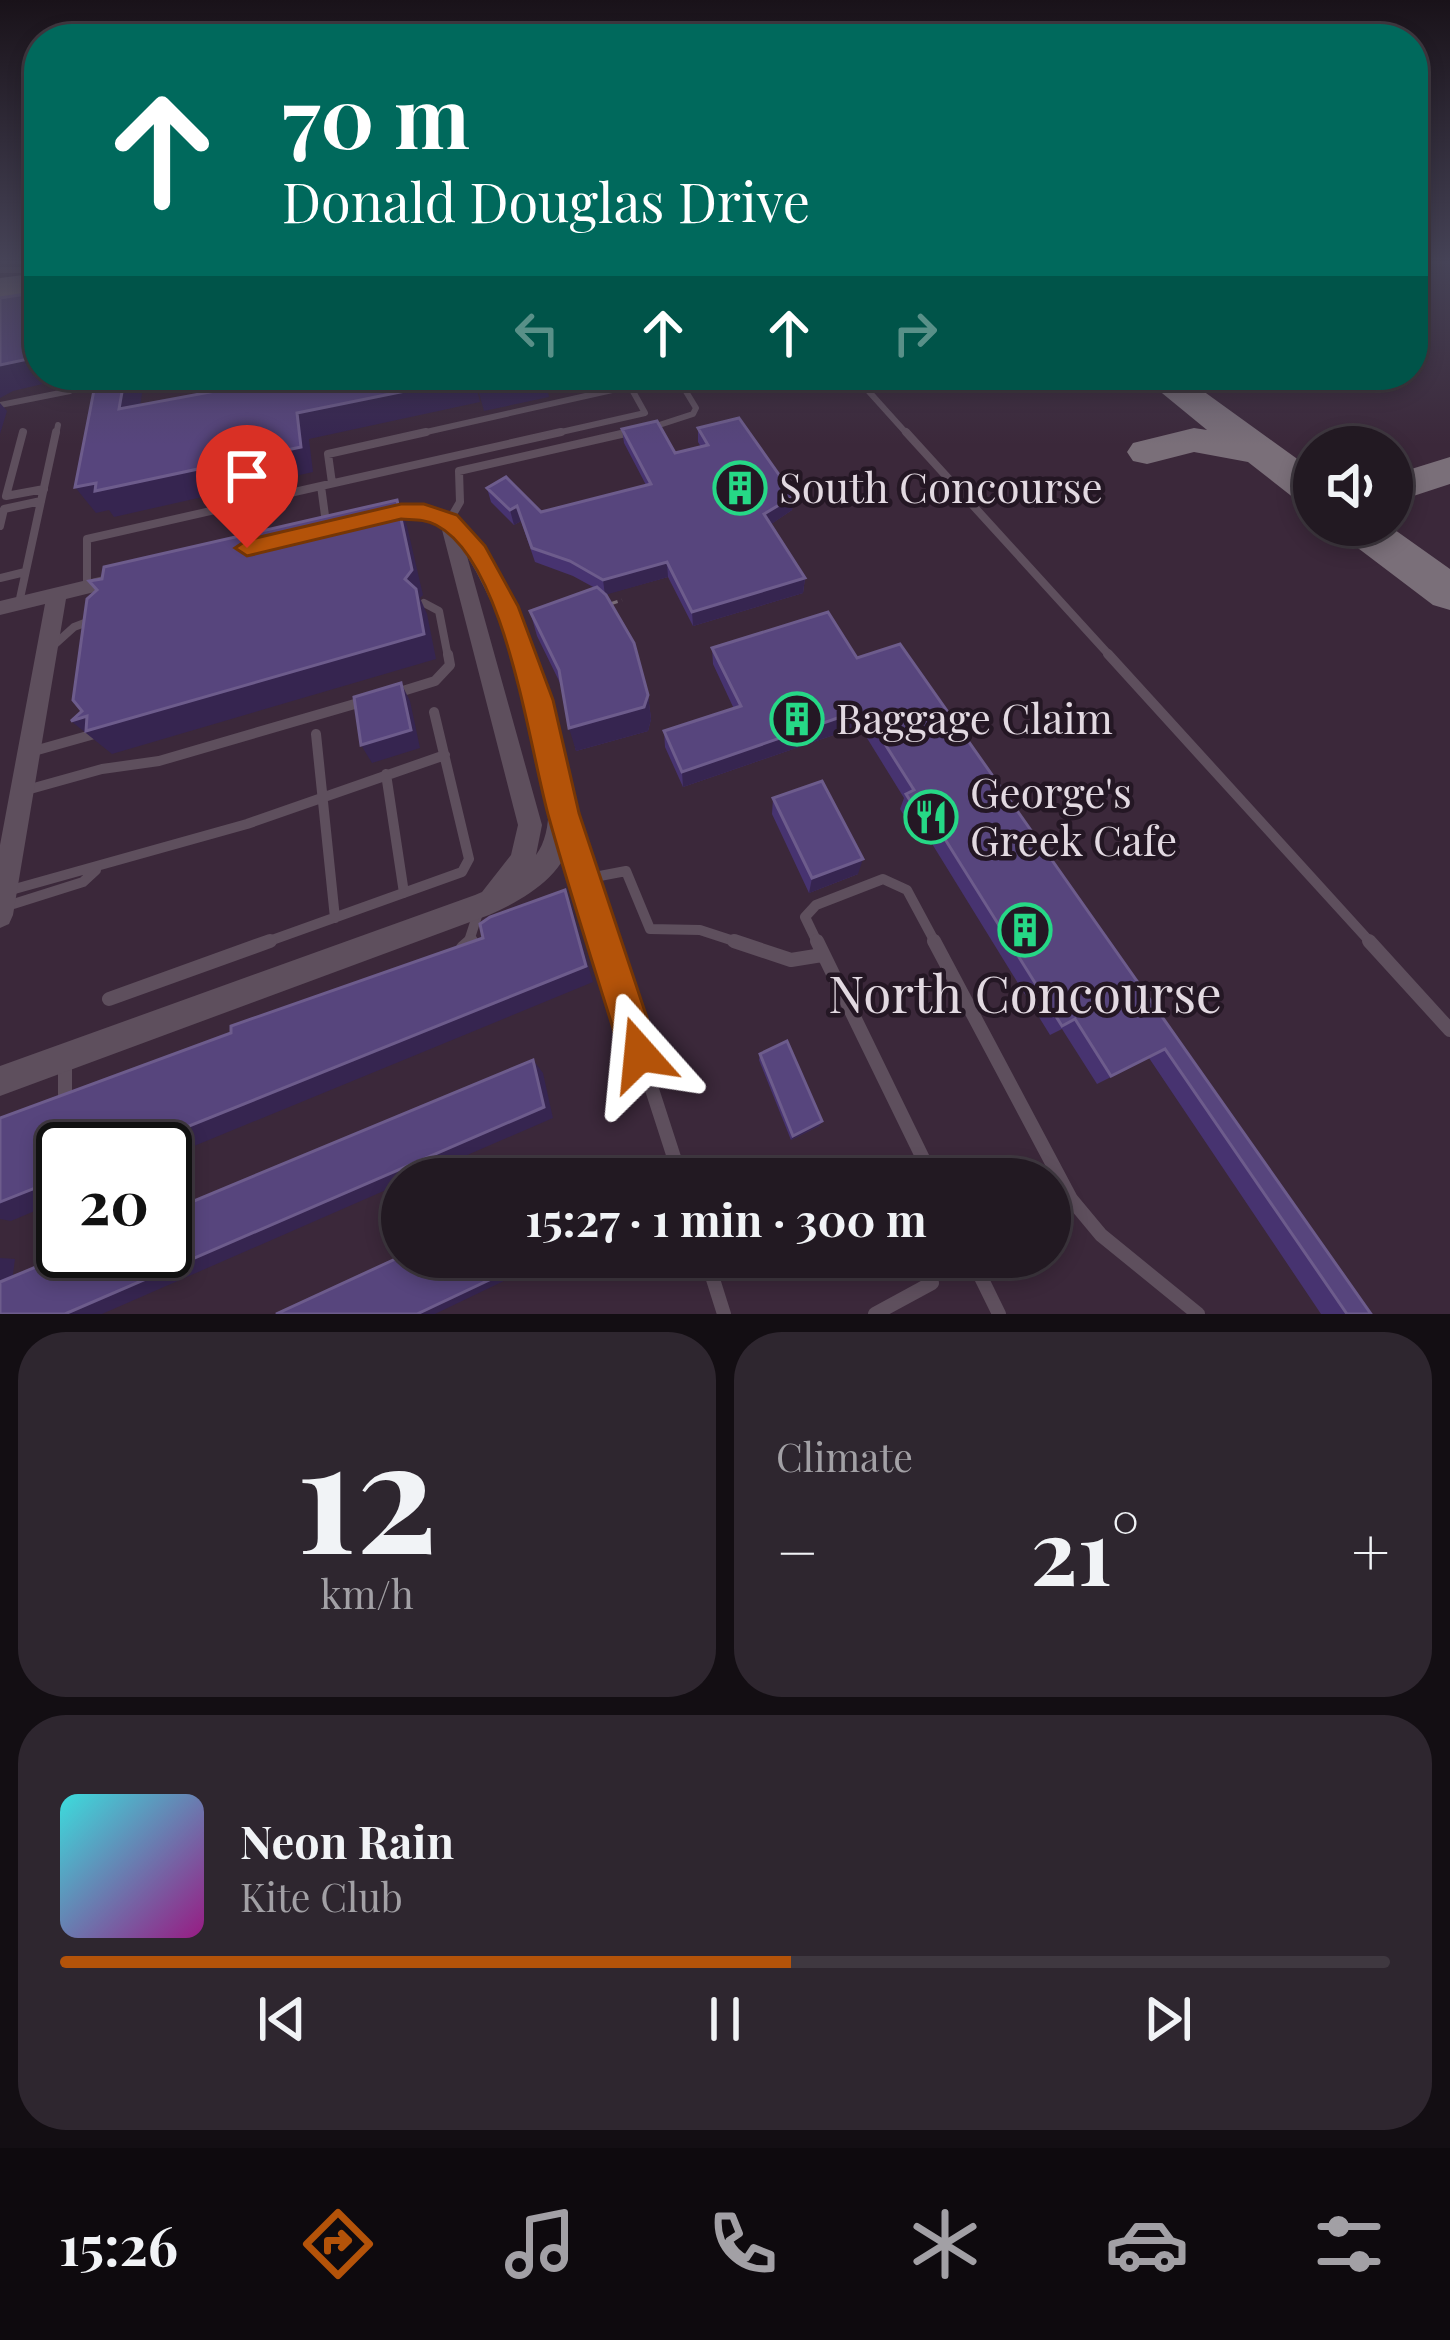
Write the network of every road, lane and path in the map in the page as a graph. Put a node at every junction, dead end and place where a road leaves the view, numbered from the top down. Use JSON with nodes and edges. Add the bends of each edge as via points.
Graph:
{"nodes":[{"id":1,"x":70,"y":390,"type":"edge"},
{"id":2,"x":612,"y":390,"type":"edge"},
{"id":3,"x":632,"y":390,"type":"edge"},
{"id":4,"x":685,"y":390,"type":"edge"},
{"id":5,"x":868,"y":390,"type":"edge"},
{"id":6,"x":0,"y":405,"type":"edge"},
{"id":7,"x":538,"y":407,"type":"junction"},
{"id":8,"x":58,"y":425,"type":"dead end"},
{"id":9,"x":439,"y":429,"type":"junction"},
{"id":10,"x":23,"y":432,"type":"dead end"},
{"id":11,"x":550,"y":434,"type":"junction"},
{"id":12,"x":451,"y":456,"type":"junction"},
{"id":13,"x":459,"y":471,"type":"junction"},
{"id":14,"x":326,"y":484,"type":"junction"},
{"id":15,"x":44,"y":489,"type":"junction"},
{"id":16,"x":41,"y":501,"type":"junction"},
{"id":17,"x":448,"y":521,"type":"junction"},
{"id":18,"x":0,"y":526,"type":"edge"},
{"id":19,"x":327,"y":529,"type":"junction"},
{"id":20,"x":305,"y":534,"type":"edge"},
{"id":21,"x":26,"y":572,"type":"junction"},
{"id":22,"x":130,"y":576,"type":"edge"},
{"id":23,"x":0,"y":578,"type":"edge"},
{"id":24,"x":87,"y":587,"type":"junction"},
{"id":25,"x":57,"y":594,"type":"junction"},
{"id":26,"x":622,"y":600,"type":"dead end"},
{"id":27,"x":424,"y":603,"type":"edge"},
{"id":28,"x":9,"y":605,"type":"edge"},
{"id":29,"x":600,"y":608,"type":"edge"},
{"id":30,"x":111,"y":615,"type":"edge"},
{"id":31,"x":47,"y":654,"type":"junction"},
{"id":32,"x":434,"y":712,"type":"dead end"},
{"id":33,"x":98,"y":733,"type":"edge"},
{"id":34,"x":316,"y":734,"type":"dead end"},
{"id":35,"x":29,"y":752,"type":"junction"},
{"id":36,"x":445,"y":755,"type":"junction"},
{"id":37,"x":386,"y":774,"type":"junction"},
{"id":38,"x":23,"y":790,"type":"junction"},
{"id":39,"x":321,"y":795,"type":"junction"},
{"id":40,"x":563,"y":813,"type":"junction"},
{"id":41,"x":584,"y":879,"type":"junction"},
{"id":42,"x":404,"y":893,"type":"junction"},
{"id":43,"x":3,"y":904,"type":"edge"},
{"id":44,"x":480,"y":907,"type":"junction"},
{"id":45,"x":335,"y":918,"type":"junction"},
{"id":46,"x":822,"y":955,"type":"junction"},
{"id":47,"x":445,"y":959,"type":"edge"},
{"id":48,"x":109,"y":999,"type":"dead end"},
{"id":49,"x":1450,"y":1030,"type":"edge"},
{"id":50,"x":65,"y":1058,"type":"junction"},
{"id":51,"x":0,"y":1081,"type":"edge"},
{"id":52,"x":88,"y":1091,"type":"edge"},
{"id":53,"x":674,"y":1158,"type":"edge"},
{"id":54,"x":922,"y":1158,"type":"edge"},
{"id":55,"x":713,"y":1278,"type":"edge"},
{"id":56,"x":981,"y":1278,"type":"edge"},
{"id":57,"x":932,"y":1283,"type":"dead end"},
{"id":58,"x":724,"y":1314,"type":"edge"},
{"id":59,"x":875,"y":1314,"type":"edge"},
{"id":60,"x":999,"y":1314,"type":"edge"},
{"id":61,"x":1198,"y":1314,"type":"edge"}],
"edges":[{"from":1,"to":6,"type":"lane"},
{"from":2,"to":7,"type":"lane"},
{"from":3,"to":11,"type":"lane","via":[[645,412]]},
{"from":4,"to":13,"type":"lane","via":[[696,407],[684,421]]},
{"from":5,"to":49,"type":"lane"},
{"from":7,"to":9,"type":"lane"},
{"from":7,"to":11,"type":"lane"},
{"from":8,"to":15,"type":"lane"},
{"from":9,"to":12,"type":"lane"},
{"from":9,"to":14,"type":"lane","via":[[328,454]]},
{"from":10,"to":15,"type":"lane","via":[[5,496]]},
{"from":11,"to":12,"type":"lane"},
{"from":12,"to":13,"type":"lane"},
{"from":12,"to":14,"type":"lane"},
{"from":13,"to":17,"type":"lane","via":[[460,502]]},
{"from":14,"to":19,"type":"lane"},
{"from":14,"to":24,"type":"lane","via":[[87,538]]},
{"from":15,"to":16,"type":"lane"},
{"from":16,"to":18,"type":"lane","via":[[4,509]]},
{"from":16,"to":21,"type":"lane"},
{"from":17,"to":19,"type":"street","via":[[401,512]]},
{"from":17,"to":40,"type":"street","via":[[477,552],[505,606],[546,722]]},
{"from":17,"to":44,"type":"street","via":[[530,825],[522,861]]},
{"from":19,"to":20,"type":"street"},
{"from":21,"to":23,"type":"lane"},
{"from":21,"to":28,"type":"lane"},
{"from":22,"to":24,"type":"street"},
{"from":24,"to":25,"type":"street"},
{"from":25,"to":28,"type":"street"},
{"from":25,"to":31,"type":"street"},
{"from":26,"to":29,"type":"path"},
{"from":27,"to":38,"type":"lane","via":[[439,611],[450,656],[436,681],[160,761]]},
{"from":30,"to":31,"type":"lane","via":[[74,627]]},
{"from":31,"to":35,"type":"street"},
{"from":32,"to":36,"type":"lane"},
{"from":33,"to":35,"type":"lane"},
{"from":34,"to":39,"type":"lane"},
{"from":35,"to":38,"type":"street"},
{"from":36,"to":37,"type":"lane"},
{"from":36,"to":42,"type":"lane","via":[[469,859],[462,872]]},
{"from":37,"to":39,"type":"lane"},
{"from":37,"to":42,"type":"lane"},
{"from":38,"to":43,"type":"street"},
{"from":39,"to":43,"type":"lane"},
{"from":39,"to":45,"type":"lane"},
{"from":40,"to":41,"type":"lane"},
{"from":40,"to":44,"type":"street","via":[[549,860]]},
{"from":41,"to":46,"type":"lane","via":[[626,871],[650,929],[700,930],[791,960]]},
{"from":41,"to":53,"type":"lane"},
{"from":42,"to":45,"type":"lane"},
{"from":44,"to":47,"type":"lane","via":[[471,942]]},
{"from":44,"to":50,"type":"street"},
{"from":45,"to":48,"type":"lane"},
{"from":46,"to":54,"type":"lane"},
{"from":46,"to":61,"type":"lane","via":[[807,925],[809,910],[883,879],[902,884],[1071,1199]]},
{"from":50,"to":51,"type":"street"},
{"from":50,"to":52,"type":"lane","via":[[65,1099]]},
{"from":55,"to":58,"type":"lane"},
{"from":56,"to":60,"type":"lane"},
{"from":57,"to":59,"type":"lane"}]}
